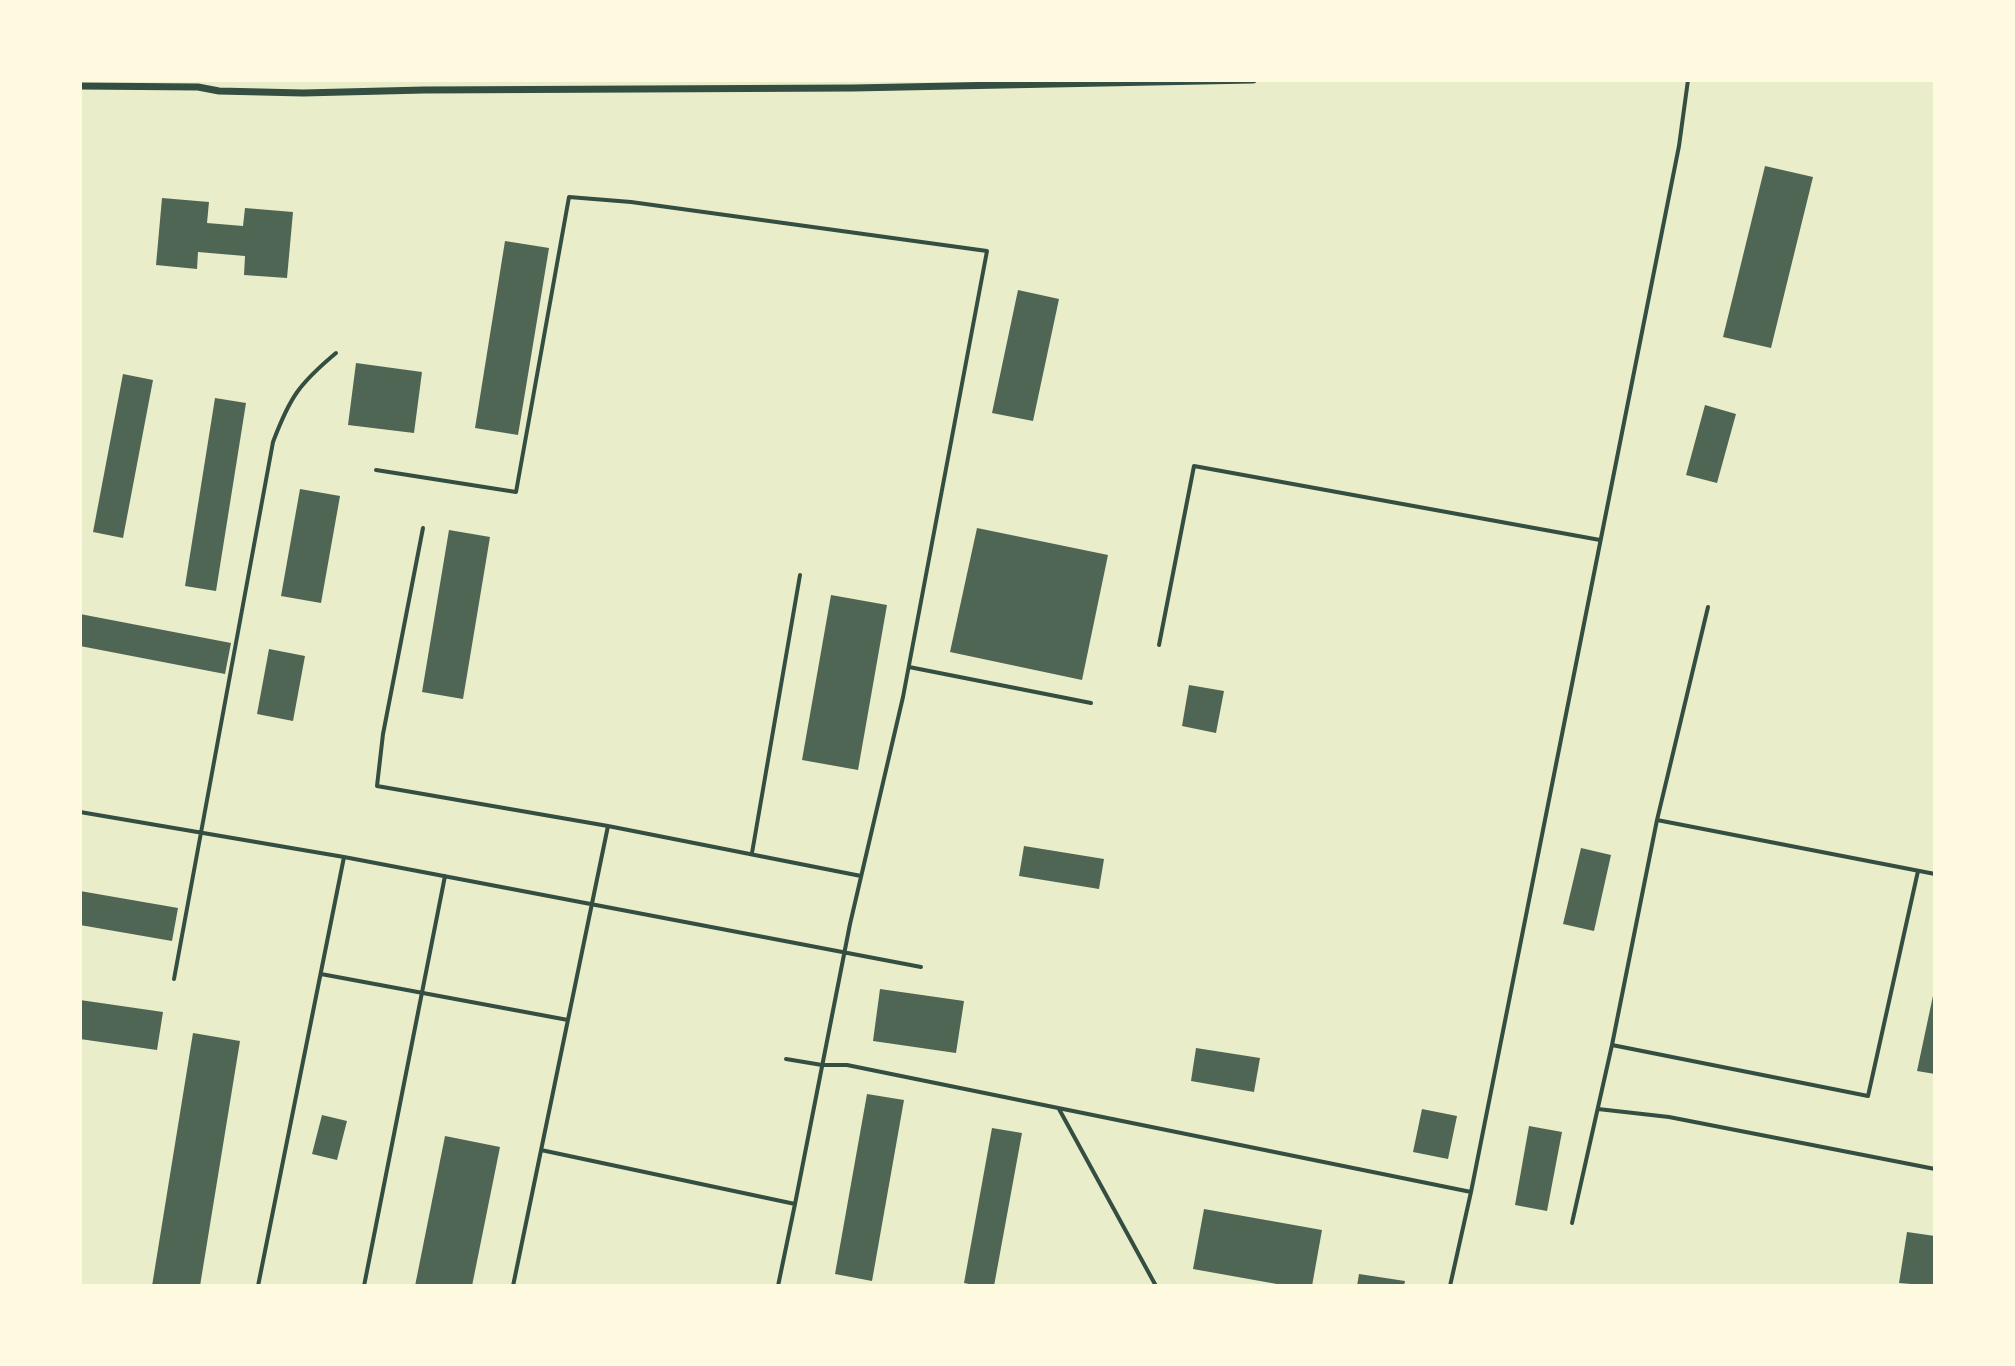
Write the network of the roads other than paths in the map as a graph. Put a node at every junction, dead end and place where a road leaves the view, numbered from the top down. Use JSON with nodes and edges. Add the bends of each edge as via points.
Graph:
{"nodes":[{"id":1,"x":187,"y":80,"type":"edge"},
{"id":2,"x":727,"y":80,"type":"edge"},
{"id":3,"x":1202,"y":80,"type":"edge"},
{"id":4,"x":1253,"y":80,"type":"edge"},
{"id":5,"x":1688,"y":80,"type":"edge"},
{"id":6,"x":80,"y":86,"type":"edge"},
{"id":7,"x":198,"y":87,"type":"junction"},
{"id":8,"x":733,"y":88,"type":"junction"},
{"id":9,"x":336,"y":353,"type":"dead end"},
{"id":10,"x":376,"y":470,"type":"dead end"},
{"id":11,"x":423,"y":528,"type":"dead end"},
{"id":12,"x":1600,"y":540,"type":"junction"},
{"id":13,"x":800,"y":575,"type":"dead end"},
{"id":14,"x":1708,"y":607,"type":"dead end"},
{"id":15,"x":1159,"y":645,"type":"dead end"},
{"id":16,"x":908,"y":667,"type":"junction"},
{"id":17,"x":1091,"y":703,"type":"dead end"},
{"id":18,"x":80,"y":812,"type":"edge"},
{"id":19,"x":1657,"y":820,"type":"junction"},
{"id":20,"x":608,"y":826,"type":"junction"},
{"id":21,"x":200,"y":832,"type":"junction"},
{"id":22,"x":752,"y":853,"type":"junction"},
{"id":23,"x":344,"y":857,"type":"junction"},
{"id":24,"x":1918,"y":871,"type":"junction"},
{"id":25,"x":1935,"y":874,"type":"edge"},
{"id":26,"x":445,"y":876,"type":"junction"},
{"id":27,"x":861,"y":876,"type":"junction"},
{"id":28,"x":591,"y":905,"type":"junction"},
{"id":29,"x":844,"y":954,"type":"junction"},
{"id":30,"x":921,"y":967,"type":"dead end"},
{"id":31,"x":321,"y":974,"type":"junction"},
{"id":32,"x":174,"y":979,"type":"dead end"},
{"id":33,"x":421,"y":992,"type":"junction"},
{"id":34,"x":568,"y":1020,"type":"junction"},
{"id":35,"x":1612,"y":1045,"type":"junction"},
{"id":36,"x":786,"y":1059,"type":"dead end"},
{"id":37,"x":822,"y":1065,"type":"junction"},
{"id":38,"x":1059,"y":1108,"type":"junction"},
{"id":39,"x":1598,"y":1109,"type":"junction"},
{"id":40,"x":541,"y":1150,"type":"junction"},
{"id":41,"x":1935,"y":1169,"type":"edge"},
{"id":42,"x":1471,"y":1192,"type":"junction"},
{"id":43,"x":795,"y":1204,"type":"junction"},
{"id":44,"x":1572,"y":1223,"type":"dead end"},
{"id":45,"x":258,"y":1286,"type":"edge"},
{"id":46,"x":364,"y":1286,"type":"edge"},
{"id":47,"x":513,"y":1286,"type":"edge"},
{"id":48,"x":778,"y":1286,"type":"edge"},
{"id":49,"x":1156,"y":1286,"type":"edge"},
{"id":50,"x":1450,"y":1286,"type":"edge"}],
"edges":[{"from":1,"to":7,"type":"street"},
{"from":2,"to":8,"type":"street"},
{"from":3,"to":4,"type":"street"},
{"from":3,"to":8,"type":"street"},
{"from":5,"to":12,"type":"lane"},
{"from":6,"to":7,"type":"street"},
{"from":7,"to":8,"type":"street","via":[[303,93]]},
{"from":9,"to":21,"type":"lane","via":[[308,376],[287,404],[273,442]]},
{"from":10,"to":16,"type":"lane","via":[[516,492],[569,197],[987,251]]},
{"from":11,"to":20,"type":"lane","via":[[377,786]]},
{"from":12,"to":15,"type":"lane","via":[[1194,466]]},
{"from":12,"to":42,"type":"lane"},
{"from":13,"to":22,"type":"lane"},
{"from":14,"to":19,"type":"lane"},
{"from":16,"to":17,"type":"lane"},
{"from":16,"to":27,"type":"lane"},
{"from":18,"to":21,"type":"lane"},
{"from":19,"to":24,"type":"lane"},
{"from":19,"to":35,"type":"lane"},
{"from":20,"to":22,"type":"lane"},
{"from":20,"to":28,"type":"lane"},
{"from":21,"to":23,"type":"lane"},
{"from":21,"to":32,"type":"lane"},
{"from":22,"to":27,"type":"lane"},
{"from":23,"to":26,"type":"lane"},
{"from":23,"to":31,"type":"lane"},
{"from":24,"to":25,"type":"lane"},
{"from":24,"to":35,"type":"lane","via":[[1868,1096]]},
{"from":26,"to":28,"type":"lane"},
{"from":26,"to":33,"type":"lane"},
{"from":27,"to":29,"type":"lane"},
{"from":28,"to":29,"type":"lane"},
{"from":28,"to":34,"type":"lane"},
{"from":29,"to":30,"type":"lane"},
{"from":29,"to":37,"type":"lane"},
{"from":31,"to":33,"type":"lane"},
{"from":31,"to":45,"type":"lane"},
{"from":33,"to":34,"type":"lane"},
{"from":33,"to":46,"type":"lane"},
{"from":34,"to":40,"type":"lane"},
{"from":35,"to":39,"type":"lane"},
{"from":36,"to":37,"type":"lane"},
{"from":37,"to":38,"type":"lane","via":[[847,1065]]},
{"from":37,"to":43,"type":"lane"},
{"from":38,"to":42,"type":"lane"},
{"from":38,"to":49,"type":"lane"},
{"from":39,"to":41,"type":"lane","via":[[1669,1117]]},
{"from":39,"to":44,"type":"lane"},
{"from":40,"to":43,"type":"lane"},
{"from":40,"to":47,"type":"lane"},
{"from":42,"to":50,"type":"lane"},
{"from":43,"to":48,"type":"lane"}]}
